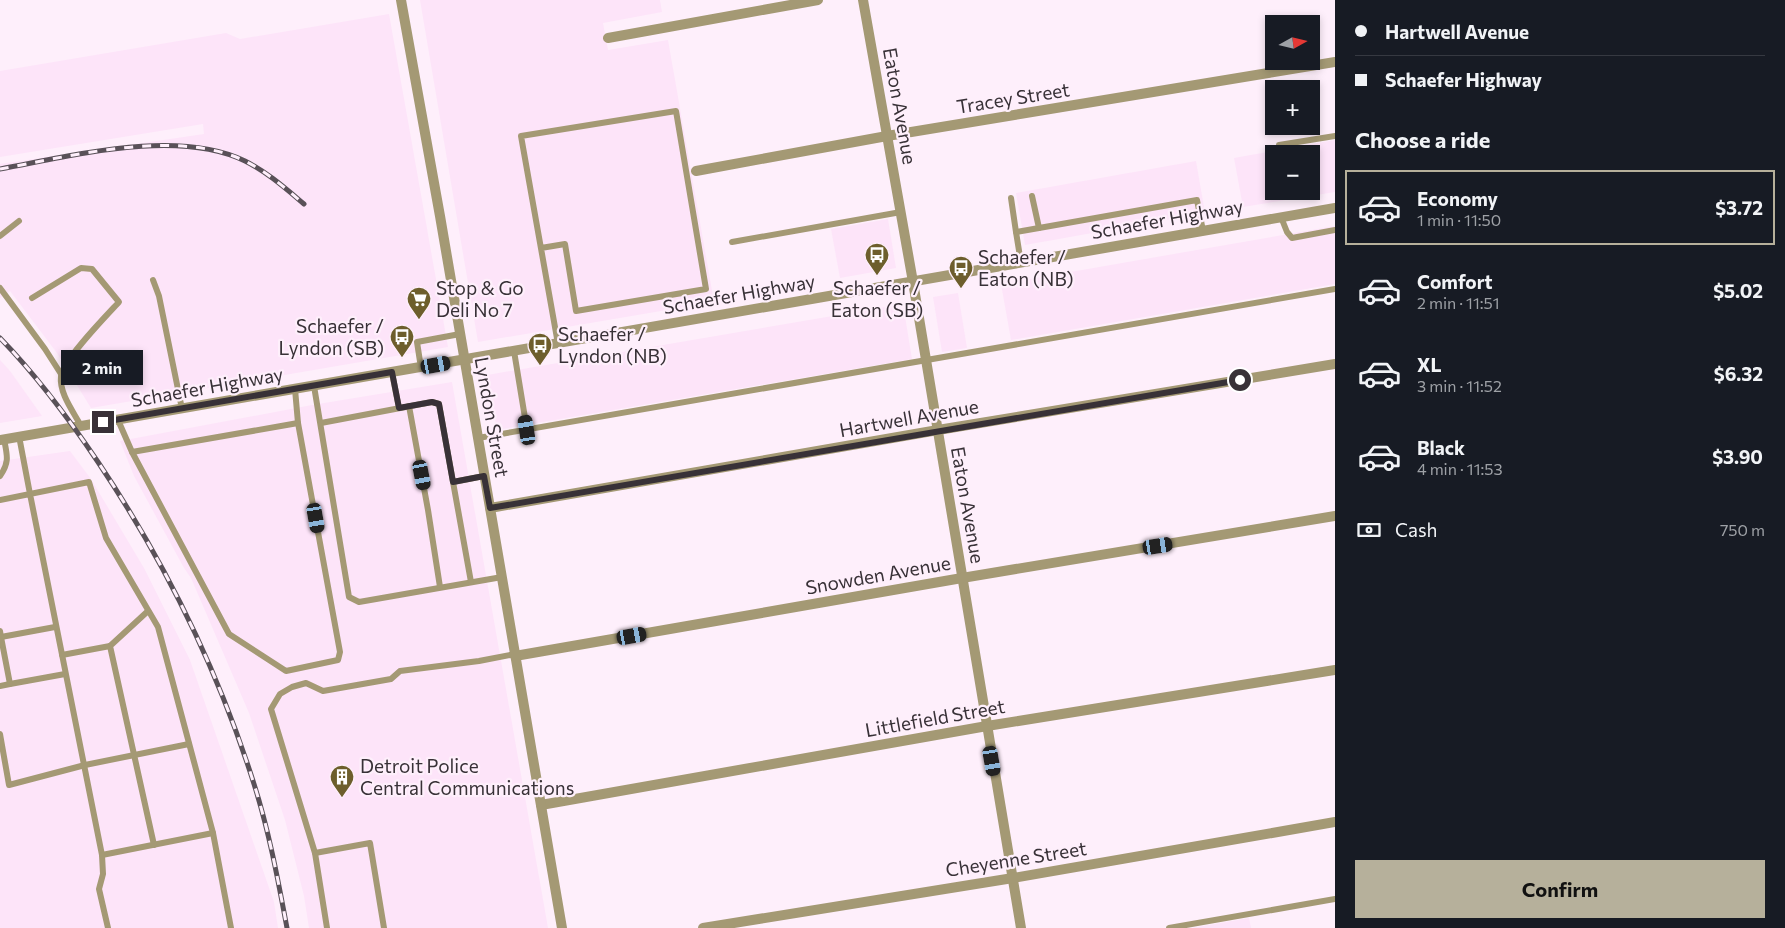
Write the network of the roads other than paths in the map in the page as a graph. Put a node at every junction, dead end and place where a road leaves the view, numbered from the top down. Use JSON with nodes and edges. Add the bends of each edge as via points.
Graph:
{"nodes":[{"id":1,"x":401,"y":0,"type":"edge"},
{"id":2,"x":818,"y":0,"type":"edge"},
{"id":3,"x":863,"y":0,"type":"edge"},
{"id":4,"x":608,"y":38,"type":"dead end"},
{"id":5,"x":1335,"y":62,"type":"edge"},
{"id":6,"x":887,"y":136,"type":"junction"},
{"id":7,"x":1335,"y":136,"type":"edge"},
{"id":8,"x":1279,"y":145,"type":"dead end"},
{"id":9,"x":696,"y":171,"type":"dead end"},
{"id":10,"x":1032,"y":196,"type":"dead end"},
{"id":11,"x":1011,"y":198,"type":"dead end"},
{"id":12,"x":1335,"y":208,"type":"edge"},
{"id":13,"x":901,"y":212,"type":"junction"},
{"id":14,"x":1281,"y":217,"type":"junction"},
{"id":15,"x":19,"y":221,"type":"dead end"},
{"id":16,"x":1038,"y":228,"type":"junction"},
{"id":17,"x":1335,"y":230,"type":"edge"},
{"id":18,"x":1203,"y":231,"type":"junction"},
{"id":19,"x":1016,"y":232,"type":"junction"},
{"id":20,"x":0,"y":236,"type":"edge"},
{"id":21,"x":732,"y":242,"type":"dead end"},
{"id":22,"x":541,"y":248,"type":"junction"},
{"id":23,"x":1021,"y":263,"type":"junction"},
{"id":24,"x":153,"y":280,"type":"dead end"},
{"id":25,"x":913,"y":282,"type":"junction"},
{"id":26,"x":0,"y":288,"type":"edge"},
{"id":27,"x":1335,"y":290,"type":"edge"},
{"id":28,"x":32,"y":298,"type":"dead end"},
{"id":29,"x":460,"y":334,"type":"junction"},
{"id":30,"x":558,"y":344,"type":"junction"},
{"id":31,"x":514,"y":351,"type":"junction"},
{"id":32,"x":465,"y":360,"type":"junction"},
{"id":33,"x":926,"y":360,"type":"junction"},
{"id":34,"x":1335,"y":364,"type":"edge"},
{"id":35,"x":421,"y":368,"type":"junction"},
{"id":36,"x":392,"y":372,"type":"junction"},
{"id":37,"x":61,"y":374,"type":"junction"},
{"id":38,"x":314,"y":386,"type":"junction"},
{"id":39,"x":295,"y":389,"type":"junction"},
{"id":40,"x":409,"y":406,"type":"junction"},
{"id":41,"x":399,"y":408,"type":"junction"},
{"id":42,"x":182,"y":409,"type":"junction"},
{"id":43,"x":118,"y":420,"type":"junction"},
{"id":44,"x":298,"y":423,"type":"junction"},
{"id":45,"x":321,"y":423,"type":"junction"},
{"id":46,"x":81,"y":426,"type":"junction"},
{"id":47,"x":527,"y":430,"type":"junction"},
{"id":48,"x":938,"y":430,"type":"junction"},
{"id":49,"x":19,"y":436,"type":"junction"},
{"id":50,"x":478,"y":438,"type":"junction"},
{"id":51,"x":2,"y":439,"type":"edge"},
{"id":52,"x":132,"y":452,"type":"junction"},
{"id":53,"x":0,"y":476,"type":"edge"},
{"id":54,"x":484,"y":476,"type":"junction"},
{"id":55,"x":453,"y":482,"type":"junction"},
{"id":56,"x":30,"y":494,"type":"junction"},
{"id":57,"x":0,"y":500,"type":"edge"},
{"id":58,"x":490,"y":508,"type":"junction"},
{"id":59,"x":1335,"y":516,"type":"edge"},
{"id":60,"x":502,"y":577,"type":"junction"},
{"id":61,"x":962,"y":578,"type":"junction"},
{"id":62,"x":471,"y":582,"type":"junction"},
{"id":63,"x":440,"y":587,"type":"junction"},
{"id":64,"x":148,"y":611,"type":"junction"},
{"id":65,"x":55,"y":627,"type":"junction"},
{"id":66,"x":1,"y":634,"type":"edge"},
{"id":67,"x":110,"y":646,"type":"junction"},
{"id":68,"x":62,"y":655,"type":"junction"},
{"id":69,"x":515,"y":655,"type":"junction"},
{"id":70,"x":1335,"y":670,"type":"edge"},
{"id":71,"x":65,"y":674,"type":"junction"},
{"id":72,"x":10,"y":684,"type":"junction"},
{"id":73,"x":0,"y":686,"type":"edge"},
{"id":74,"x":987,"y":726,"type":"junction"},
{"id":75,"x":0,"y":734,"type":"edge"},
{"id":76,"x":189,"y":744,"type":"junction"},
{"id":77,"x":134,"y":755,"type":"junction"},
{"id":78,"x":85,"y":765,"type":"junction"},
{"id":79,"x":541,"y":805,"type":"junction"},
{"id":80,"x":1335,"y":822,"type":"edge"},
{"id":81,"x":213,"y":834,"type":"junction"},
{"id":82,"x":154,"y":845,"type":"junction"},
{"id":83,"x":315,"y":853,"type":"junction"},
{"id":84,"x":102,"y":854,"type":"junction"},
{"id":85,"x":1013,"y":878,"type":"junction"},
{"id":86,"x":1335,"y":899,"type":"edge"},
{"id":87,"x":108,"y":928,"type":"edge"},
{"id":88,"x":231,"y":928,"type":"edge"},
{"id":89,"x":327,"y":928,"type":"edge"},
{"id":90,"x":384,"y":928,"type":"edge"},
{"id":91,"x":562,"y":928,"type":"edge"},
{"id":92,"x":703,"y":928,"type":"edge"},
{"id":93,"x":1021,"y":928,"type":"edge"},
{"id":94,"x":1168,"y":928,"type":"edge"}],
"edges":[{"from":1,"to":29,"type":"street","name":"Lyndon Street"},
{"from":2,"to":4,"type":"street"},
{"from":3,"to":6,"type":"street","name":"Eaton Avenue"},
{"from":5,"to":6,"type":"street","name":"Tracey Street"},
{"from":6,"to":9,"type":"street","name":"Tracey Street"},
{"from":6,"to":13,"type":"street","name":"Eaton Avenue"},
{"from":7,"to":8,"type":"lane"},
{"from":10,"to":16,"type":"lane"},
{"from":11,"to":19,"type":"lane"},
{"from":12,"to":14,"type":"street","name":"Schaefer Highway"},
{"from":13,"to":21,"type":"lane"},
{"from":13,"to":25,"type":"street","name":"Eaton Avenue"},
{"from":14,"to":17,"type":"lane","via":[[1292,238]]},
{"from":14,"to":18,"type":"street","name":"Schaefer Highway"},
{"from":15,"to":20,"type":"lane"},
{"from":16,"to":18,"type":"lane","via":[[1197,200]]},
{"from":16,"to":19,"type":"lane"},
{"from":18,"to":23,"type":"street","name":"Schaefer Highway"},
{"from":19,"to":23,"type":"lane"},
{"from":22,"to":22,"type":"lane","via":[[521,136],[676,110],[706,289],[576,311],[564,244]]},
{"from":22,"to":30,"type":"lane"},
{"from":23,"to":25,"type":"street","name":"Schaefer Highway"},
{"from":24,"to":42,"type":"lane"},
{"from":25,"to":30,"type":"street","name":"Schaefer Highway"},
{"from":25,"to":33,"type":"street","name":"Eaton Avenue"},
{"from":26,"to":37,"type":"lane"},
{"from":27,"to":33,"type":"lane"},
{"from":28,"to":37,"type":"lane","via":[[81,268],[92,269],[119,302],[76,350]]},
{"from":29,"to":32,"type":"street","name":"Lyndon Street"},
{"from":29,"to":35,"type":"lane","via":[[417,342]]},
{"from":30,"to":31,"type":"street","name":"Schaefer Highway"},
{"from":31,"to":32,"type":"street","name":"Schaefer Highway"},
{"from":31,"to":47,"type":"lane"},
{"from":32,"to":35,"type":"street","name":"Schaefer Highway"},
{"from":32,"to":50,"type":"street","name":"Lyndon Street"},
{"from":33,"to":47,"type":"lane"},
{"from":33,"to":48,"type":"street","name":"Eaton Avenue"},
{"from":34,"to":48,"type":"street","name":"Hartwell Avenue"},
{"from":35,"to":36,"type":"street","name":"Schaefer Highway"},
{"from":36,"to":38,"type":"street","name":"Schaefer Highway"},
{"from":36,"to":41,"type":"lane"},
{"from":37,"to":46,"type":"lane","via":[[63,393]]},
{"from":38,"to":39,"type":"street","name":"Schaefer Highway"},
{"from":38,"to":45,"type":"lane"},
{"from":39,"to":42,"type":"street","name":"Schaefer Highway"},
{"from":39,"to":44,"type":"lane"},
{"from":40,"to":41,"type":"lane"},
{"from":40,"to":55,"type":"lane","via":[[439,404]]},
{"from":40,"to":63,"type":"lane"},
{"from":41,"to":45,"type":"lane"},
{"from":42,"to":43,"type":"street","name":"Schaefer Highway"},
{"from":43,"to":46,"type":"street","name":"Schaefer Highway"},
{"from":43,"to":52,"type":"lane"},
{"from":44,"to":52,"type":"lane"},
{"from":44,"to":52,"type":"lane","via":[[340,652],[338,660],[286,671],[229,634]]},
{"from":45,"to":63,"type":"lane","via":[[350,597],[358,602]]},
{"from":46,"to":49,"type":"street","name":"Schaefer Highway"},
{"from":47,"to":50,"type":"lane"},
{"from":48,"to":58,"type":"street","name":"Hartwell Avenue"},
{"from":48,"to":61,"type":"street","name":"Eaton Avenue"},
{"from":49,"to":51,"type":"street","name":"Schaefer Highway"},
{"from":49,"to":56,"type":"lane"},
{"from":50,"to":54,"type":"street","name":"Lyndon Street"},
{"from":51,"to":53,"type":"lane","via":[[8,460]]},
{"from":54,"to":55,"type":"lane"},
{"from":54,"to":58,"type":"street","name":"Lyndon Street"},
{"from":55,"to":62,"type":"lane"},
{"from":56,"to":57,"type":"lane"},
{"from":56,"to":64,"type":"lane","via":[[89,482],[106,538]]},
{"from":56,"to":65,"type":"lane"},
{"from":58,"to":60,"type":"street","name":"Lyndon Street"},
{"from":59,"to":61,"type":"street","name":"Snowden Avenue"},
{"from":60,"to":62,"type":"lane"},
{"from":60,"to":69,"type":"street","name":"Lyndon Street"},
{"from":61,"to":69,"type":"street","name":"Snowden Avenue"},
{"from":61,"to":74,"type":"street","name":"Eaton Avenue"},
{"from":62,"to":63,"type":"lane"},
{"from":64,"to":67,"type":"lane"},
{"from":64,"to":76,"type":"lane","via":[[158,627]]},
{"from":65,"to":66,"type":"lane"},
{"from":65,"to":68,"type":"lane"},
{"from":66,"to":72,"type":"lane"},
{"from":67,"to":68,"type":"lane"},
{"from":67,"to":77,"type":"lane"},
{"from":68,"to":71,"type":"lane"},
{"from":69,"to":79,"type":"street","name":"Lyndon Street"},
{"from":69,"to":83,"type":"lane","via":[[400,671],[391,679],[323,691],[306,683],[280,694],[272,709]]},
{"from":70,"to":74,"type":"street","name":"Littlefield Street"},
{"from":71,"to":72,"type":"lane"},
{"from":71,"to":78,"type":"lane"},
{"from":72,"to":73,"type":"lane"},
{"from":74,"to":79,"type":"street","name":"Littlefield Street"},
{"from":74,"to":85,"type":"street","name":"Eaton Avenue"},
{"from":75,"to":78,"type":"lane","via":[[9,785]]},
{"from":76,"to":77,"type":"lane"},
{"from":76,"to":81,"type":"lane"},
{"from":77,"to":78,"type":"lane"},
{"from":77,"to":82,"type":"lane"},
{"from":78,"to":84,"type":"lane"},
{"from":79,"to":91,"type":"street","name":"Lyndon Street"},
{"from":80,"to":85,"type":"street","name":"Cheyenne Street"},
{"from":81,"to":82,"type":"lane"},
{"from":81,"to":88,"type":"lane"},
{"from":82,"to":84,"type":"lane"},
{"from":83,"to":89,"type":"lane"},
{"from":83,"to":90,"type":"lane","via":[[370,843]]},
{"from":84,"to":87,"type":"lane","via":[[103,874],[99,889]]},
{"from":85,"to":92,"type":"street","name":"Cheyenne Street"},
{"from":85,"to":93,"type":"street","name":"Eaton Avenue"},
{"from":86,"to":94,"type":"lane"}]}
